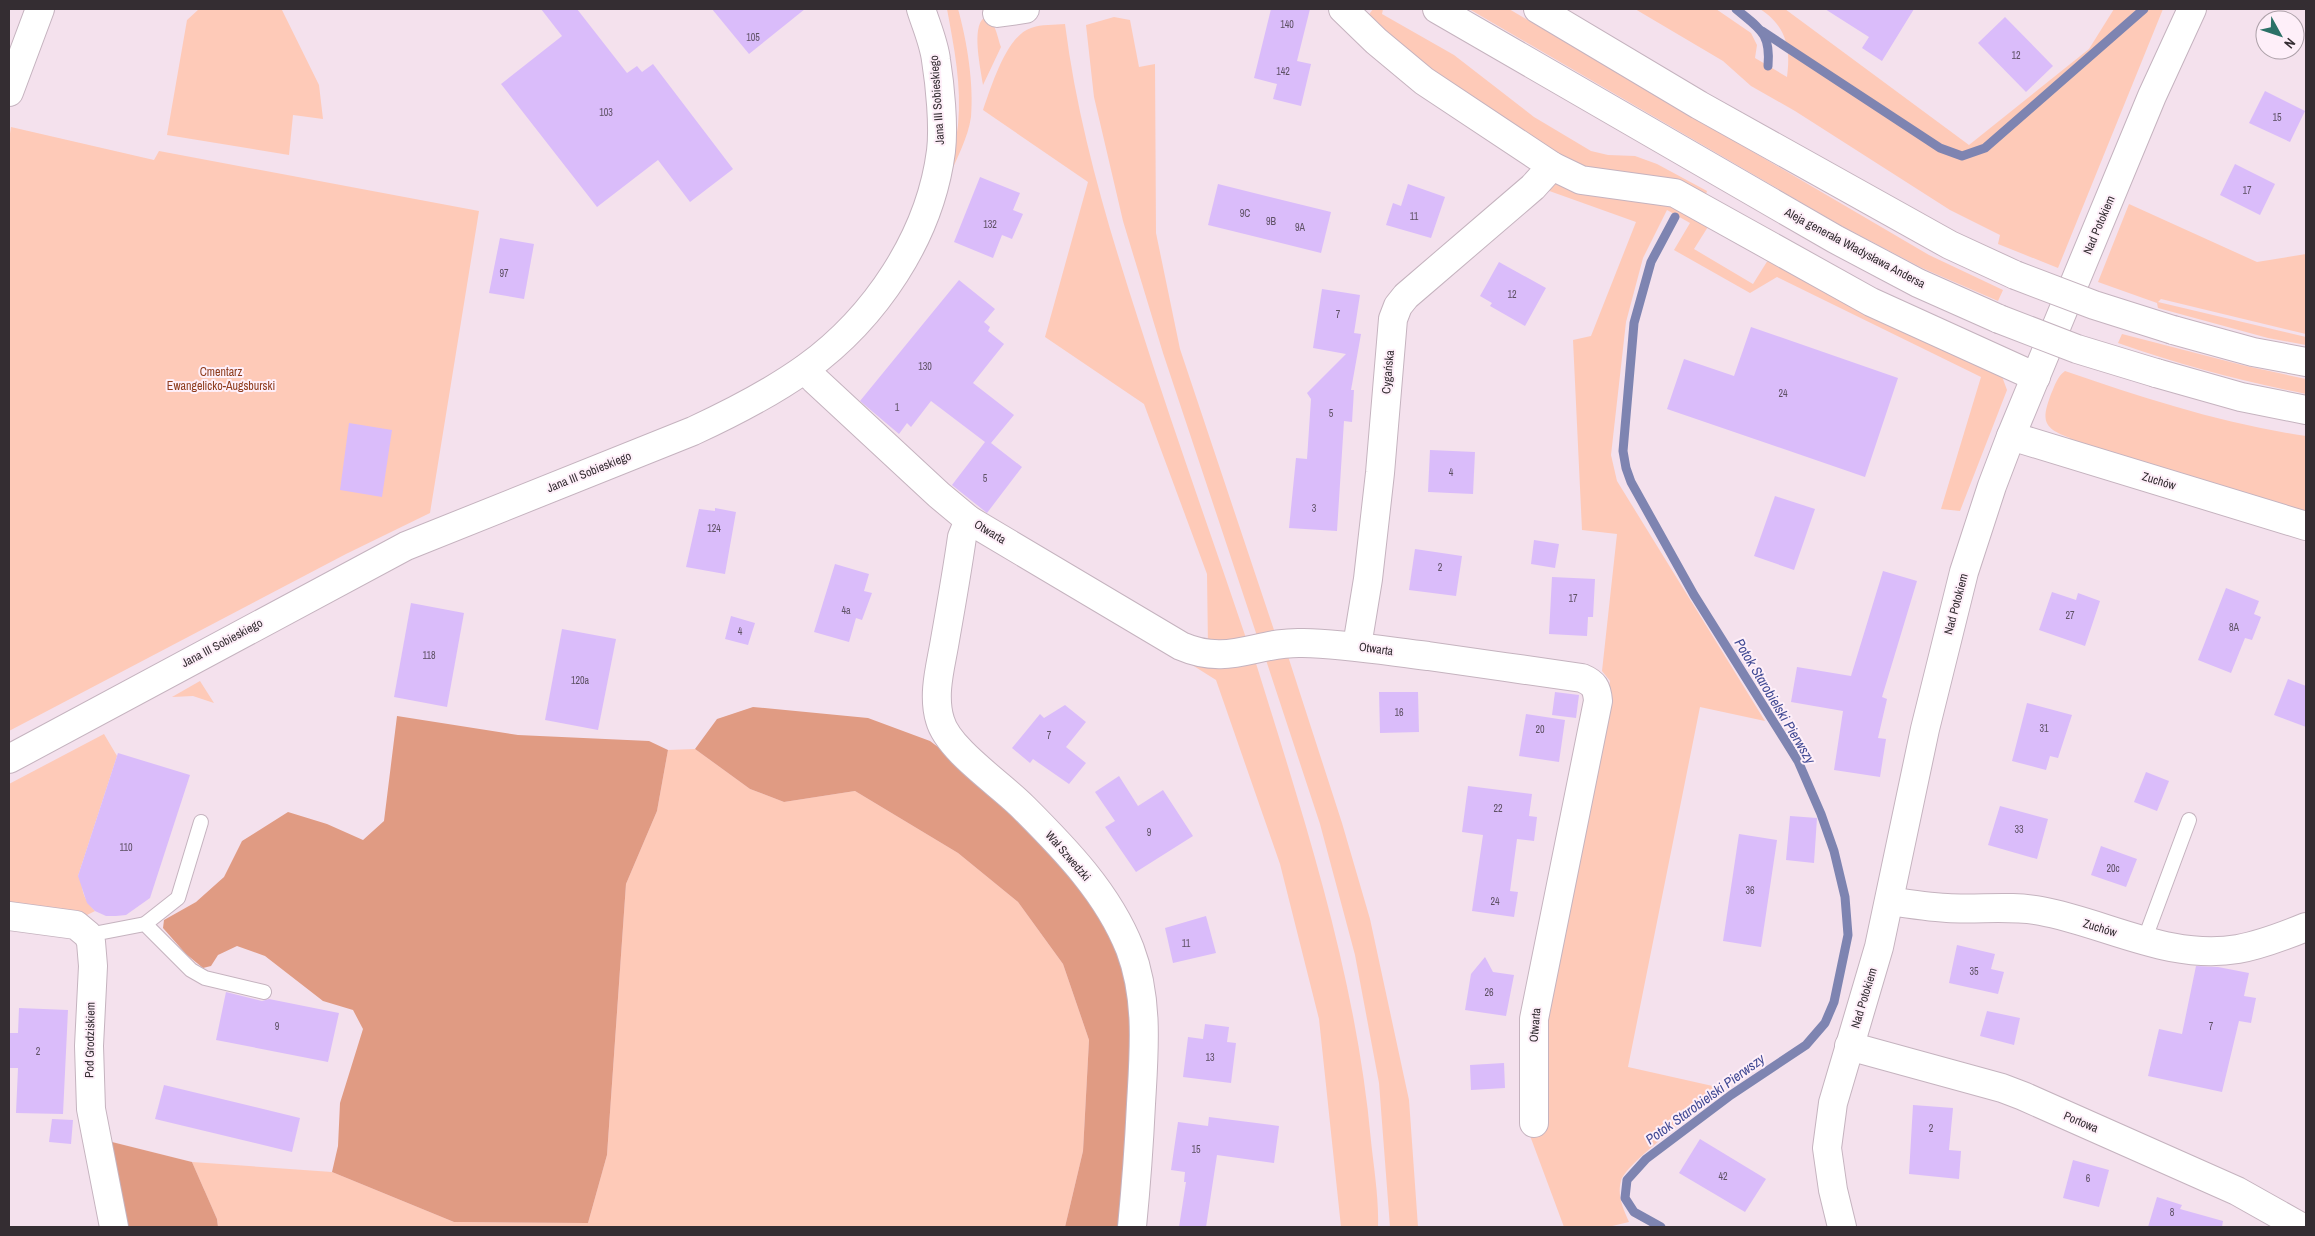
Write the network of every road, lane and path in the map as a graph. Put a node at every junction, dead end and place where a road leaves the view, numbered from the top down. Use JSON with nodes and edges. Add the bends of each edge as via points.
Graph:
{"nodes":[{"id":1,"x":40,"y":9,"type":"edge"},
{"id":2,"x":921,"y":9,"type":"edge"},
{"id":3,"x":1025,"y":9,"type":"edge"},
{"id":4,"x":1343,"y":9,"type":"edge"},
{"id":5,"x":1437,"y":9,"type":"edge"},
{"id":6,"x":1538,"y":9,"type":"edge"},
{"id":7,"x":2192,"y":9,"type":"edge"},
{"id":8,"x":996,"y":13,"type":"dead end"},
{"id":9,"x":9,"y":92,"type":"edge"},
{"id":10,"x":1552,"y":166,"type":"junction"},
{"id":11,"x":2306,"y":362,"type":"edge"},
{"id":12,"x":806,"y":369,"type":"junction"},
{"id":13,"x":2036,"y":377,"type":"junction"},
{"id":14,"x":2306,"y":410,"type":"edge"},
{"id":15,"x":2011,"y":436,"type":"junction"},
{"id":16,"x":969,"y":520,"type":"junction"},
{"id":17,"x":2306,"y":526,"type":"edge"},
{"id":18,"x":1357,"y":646,"type":"junction"},
{"id":19,"x":9,"y":758,"type":"edge"},
{"id":20,"x":2189,"y":820,"type":"dead end"},
{"id":21,"x":201,"y":822,"type":"dead end"},
{"id":22,"x":1890,"y":900,"type":"junction"},
{"id":23,"x":9,"y":916,"type":"edge"},
{"id":24,"x":145,"y":924,"type":"junction"},
{"id":25,"x":2306,"y":928,"type":"edge"},
{"id":26,"x":88,"y":935,"type":"junction"},
{"id":27,"x":2144,"y":941,"type":"junction"},
{"id":28,"x":264,"y":992,"type":"dead end"},
{"id":29,"x":1849,"y":1046,"type":"junction"},
{"id":30,"x":1534,"y":1123,"type":"dead end"},
{"id":31,"x":114,"y":1227,"type":"edge"},
{"id":32,"x":1132,"y":1227,"type":"edge"},
{"id":33,"x":1842,"y":1227,"type":"edge"},
{"id":34,"x":2301,"y":1227,"type":"edge"}],
"edges":[{"from":1,"to":9,"type":"street"},
{"from":2,"to":12,"type":"street","name":"Jana III Sobieskiego","via":[[936,58],[941,127],[940,151],[932,187],[909,249],[888,283],[840,339]]},
{"from":3,"to":8,"type":"street"},
{"from":4,"to":10,"type":"street","via":[[1424,81]]},
{"from":5,"to":14,"type":"street","name":"Aleja generała Władysława Andersa","bridge":true,"via":[[1835,239],[1918,283],[2077,349],[2241,397]]},
{"from":6,"to":11,"type":"street","bridge":true,"via":[[1932,235],[2015,275],[2173,330],[2253,352]]},
{"from":7,"to":13,"type":"street","name":"Nad Potokiem","via":[[2152,96]]},
{"from":10,"to":13,"type":"street","via":[[1581,180],[1674,193],[1871,302]]},
{"from":10,"to":18,"type":"street","name":"Cygańska","via":[[1533,187],[1412,290],[1398,306],[1388,358],[1380,473]]},
{"from":12,"to":16,"type":"street","name":"Otwarta"},
{"from":12,"to":19,"type":"street","name":"Jana III Sobieskiego","via":[[693,431],[406,546]]},
{"from":13,"to":15,"type":"street","name":"Nad Potokiem"},
{"from":15,"to":17,"type":"street","name":"Zuchów"},
{"from":15,"to":22,"type":"street","name":"Nad Potokiem","via":[[1964,572],[1925,729]]},
{"from":16,"to":18,"type":"street","name":"Otwarta","via":[[1196,653],[1224,655],[1301,643]]},
{"from":16,"to":32,"type":"street","name":"Wał Szwedzki","via":[[962,537],[938,684],[940,723],[955,746],[1019,802],[1072,858],[1100,893],[1129,947],[1143,997],[1141,1100]]},
{"from":18,"to":30,"type":"street","name":"Otwarta","via":[[1582,678],[1592,682],[1597,690],[1598,701],[1534,1019]]},
{"from":20,"to":27,"type":"lane"},
{"from":21,"to":24,"type":"lane","via":[[178,898]]},
{"from":22,"to":27,"type":"street","name":"Zuchów","via":[[1947,908],[2012,907],[2042,911]]},
{"from":22,"to":29,"type":"street","name":"Nad Potokiem"},
{"from":23,"to":26,"type":"street","via":[[66,922],[76,925]]},
{"from":24,"to":26,"type":"lane"},
{"from":24,"to":28,"type":"lane","via":[[191,970],[205,978]]},
{"from":25,"to":27,"type":"street","name":"Zuchów","via":[[2237,950],[2187,949]]},
{"from":26,"to":31,"type":"street","name":"Pod Grodziskiem","via":[[93,951],[89,1046],[91,1109]]},
{"from":29,"to":33,"type":"street","name":"Nad Potokiem","via":[[1833,1102],[1828,1148]]},
{"from":29,"to":34,"type":"street","name":"Portowa","via":[[2023,1096],[2237,1191]]}]}
